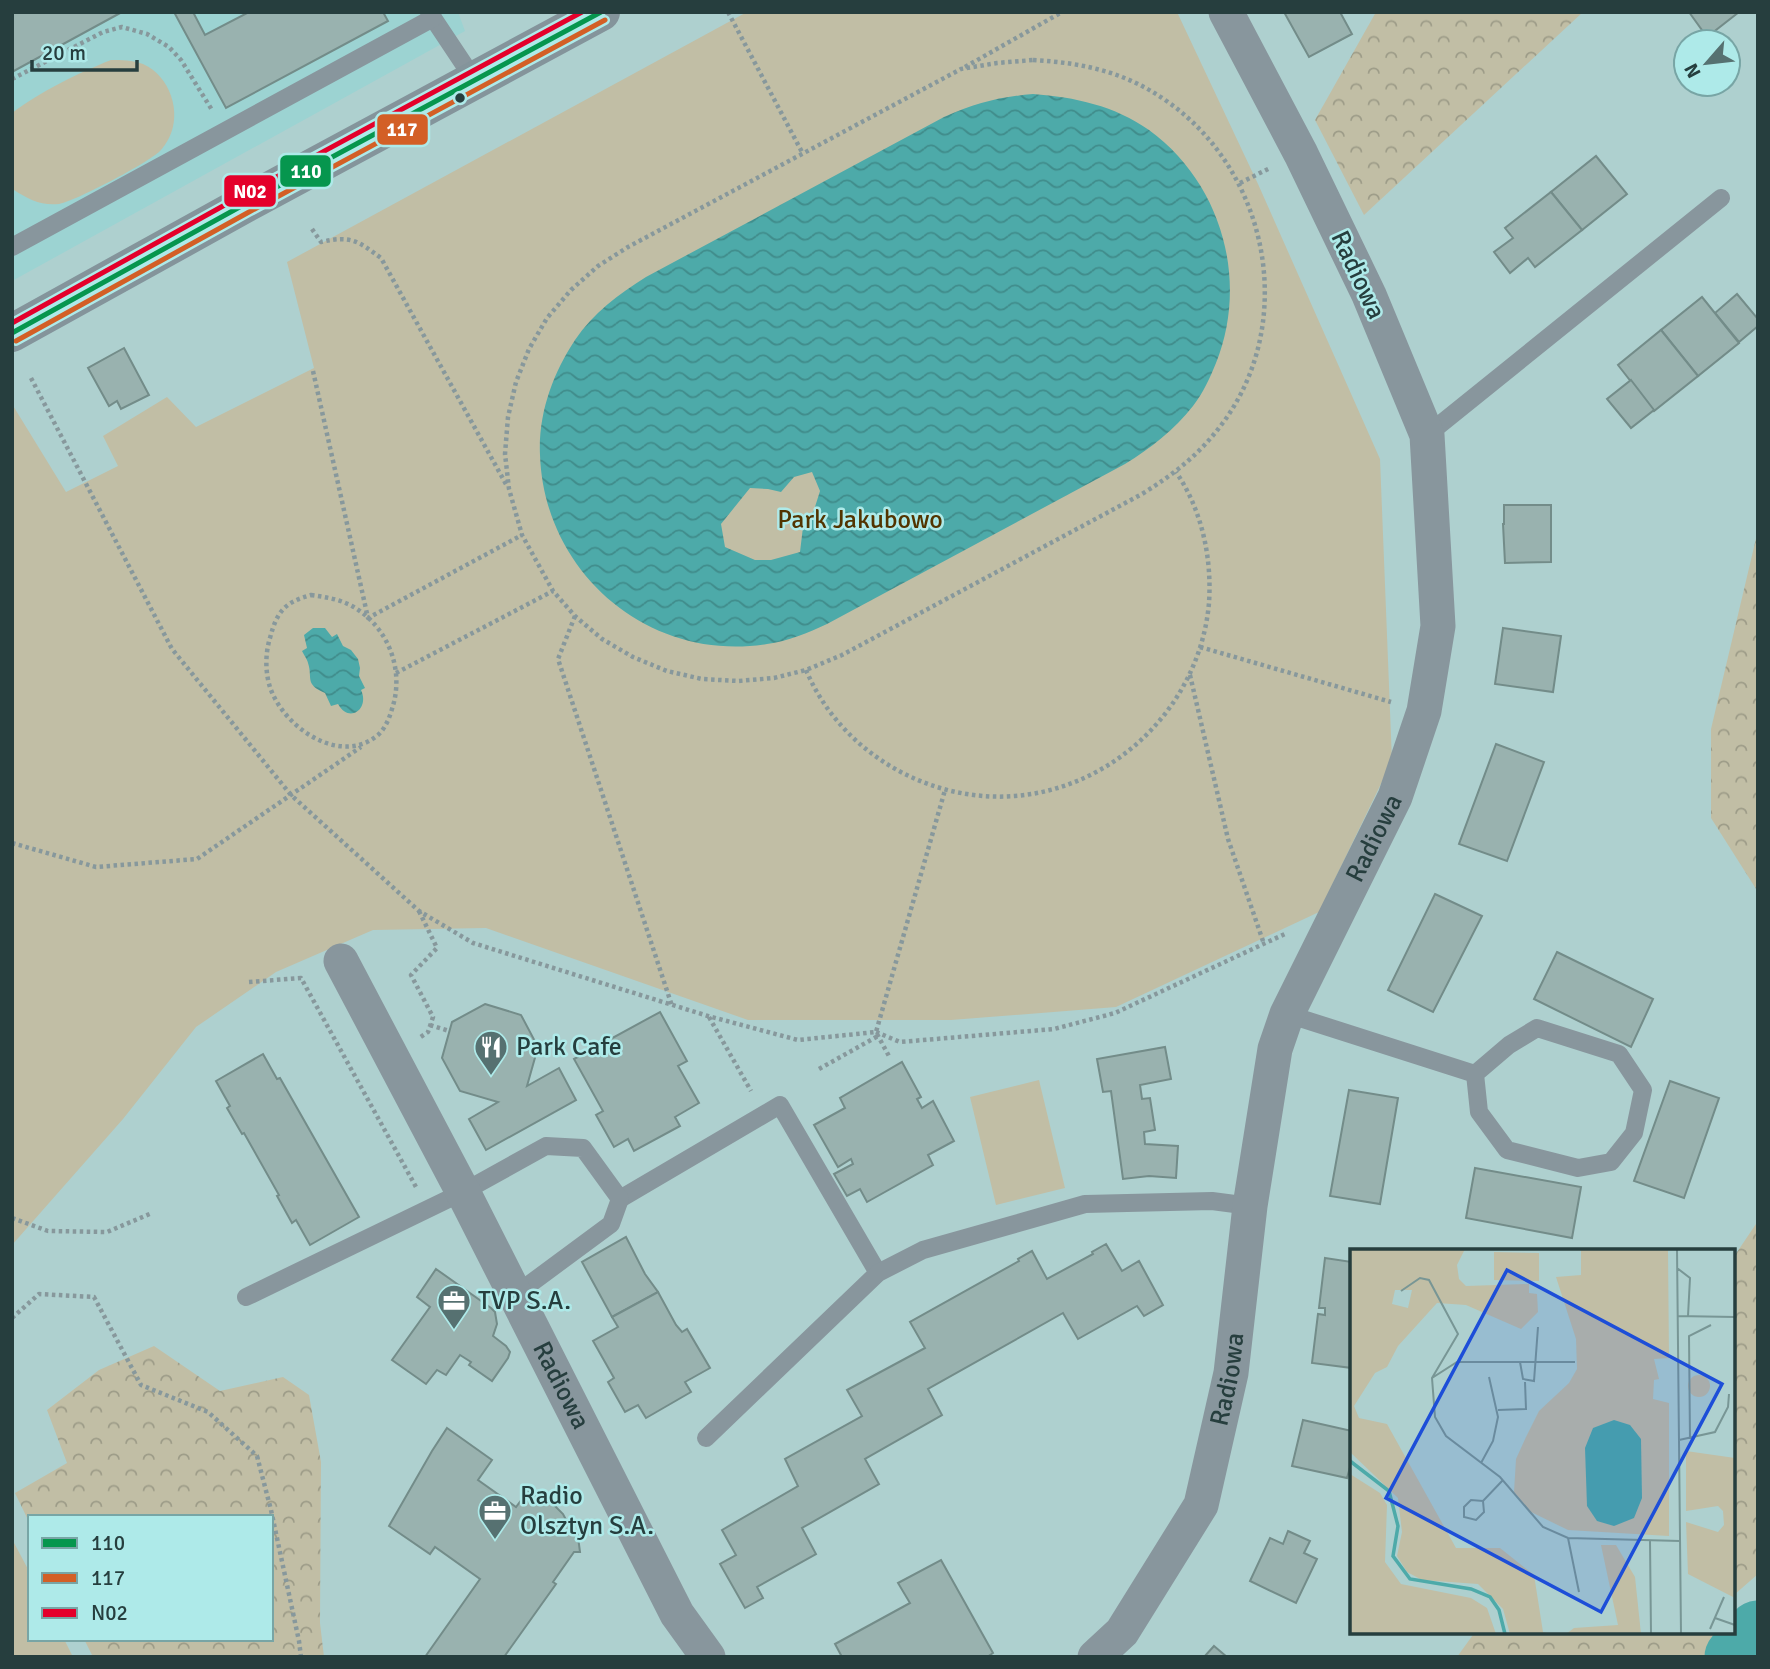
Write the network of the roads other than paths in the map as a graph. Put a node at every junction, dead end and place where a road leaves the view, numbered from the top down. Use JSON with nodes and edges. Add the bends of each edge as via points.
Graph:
{"nodes":[{"id":1,"x":601,"y":12,"type":"edge"},
{"id":2,"x":1226,"y":12,"type":"edge"},
{"id":3,"x":431,"y":15,"type":"edge"},
{"id":4,"x":475,"y":81,"type":"junction"},
{"id":5,"x":1721,"y":198,"type":"dead end"},
{"id":6,"x":12,"y":247,"type":"edge"},
{"id":7,"x":12,"y":333,"type":"edge"},
{"id":8,"x":1427,"y":435,"type":"junction"},
{"id":9,"x":341,"y":961,"type":"dead end"},
{"id":10,"x":1287,"y":1014,"type":"junction"},
{"id":11,"x":1475,"y":1074,"type":"junction"},
{"id":12,"x":463,"y":1192,"type":"junction"},
{"id":13,"x":620,"y":1199,"type":"junction"},
{"id":14,"x":1250,"y":1206,"type":"junction"},
{"id":15,"x":878,"y":1273,"type":"junction"},
{"id":16,"x":515,"y":1295,"type":"junction"},
{"id":17,"x":246,"y":1297,"type":"dead end"},
{"id":18,"x":706,"y":1437,"type":"dead end"},
{"id":19,"x":708,"y":1657,"type":"edge"},
{"id":20,"x":1095,"y":1657,"type":"edge"}],
"edges":[{"from":1,"to":4,"type":"main road"},
{"from":2,"to":8,"type":"street","name":"Radiowa","via":[[1369,295]]},
{"from":3,"to":4,"type":"lane"},
{"from":3,"to":6,"type":"lane"},
{"from":4,"to":7,"type":"main road"},
{"from":5,"to":8,"type":"lane"},
{"from":8,"to":10,"type":"street","name":"Radiowa","via":[[1438,626],[1424,711],[1395,797]]},
{"from":9,"to":12,"type":"street","name":"Radiowa"},
{"from":10,"to":11,"type":"lane"},
{"from":10,"to":14,"type":"street","name":"Radiowa","via":[[1275,1049]]},
{"from":11,"to":11,"type":"lane","via":[[1479,1112],[1507,1150],[1578,1168],[1611,1162],[1634,1133],[1643,1090],[1619,1054],[1537,1028]]},
{"from":12,"to":13,"type":"lane","via":[[546,1146],[583,1148]]},
{"from":12,"to":16,"type":"street","name":"Radiowa"},
{"from":12,"to":17,"type":"lane"},
{"from":13,"to":15,"type":"lane","via":[[780,1105]]},
{"from":13,"to":16,"type":"lane","via":[[611,1224]]},
{"from":14,"to":15,"type":"lane","via":[[1212,1201],[1084,1204],[923,1250]]},
{"from":14,"to":20,"type":"street","name":"Radiowa","via":[[1231,1373],[1201,1505],[1122,1632]]},
{"from":15,"to":18,"type":"lane"},
{"from":16,"to":19,"type":"street","name":"Radiowa","via":[[677,1614]]}]}
